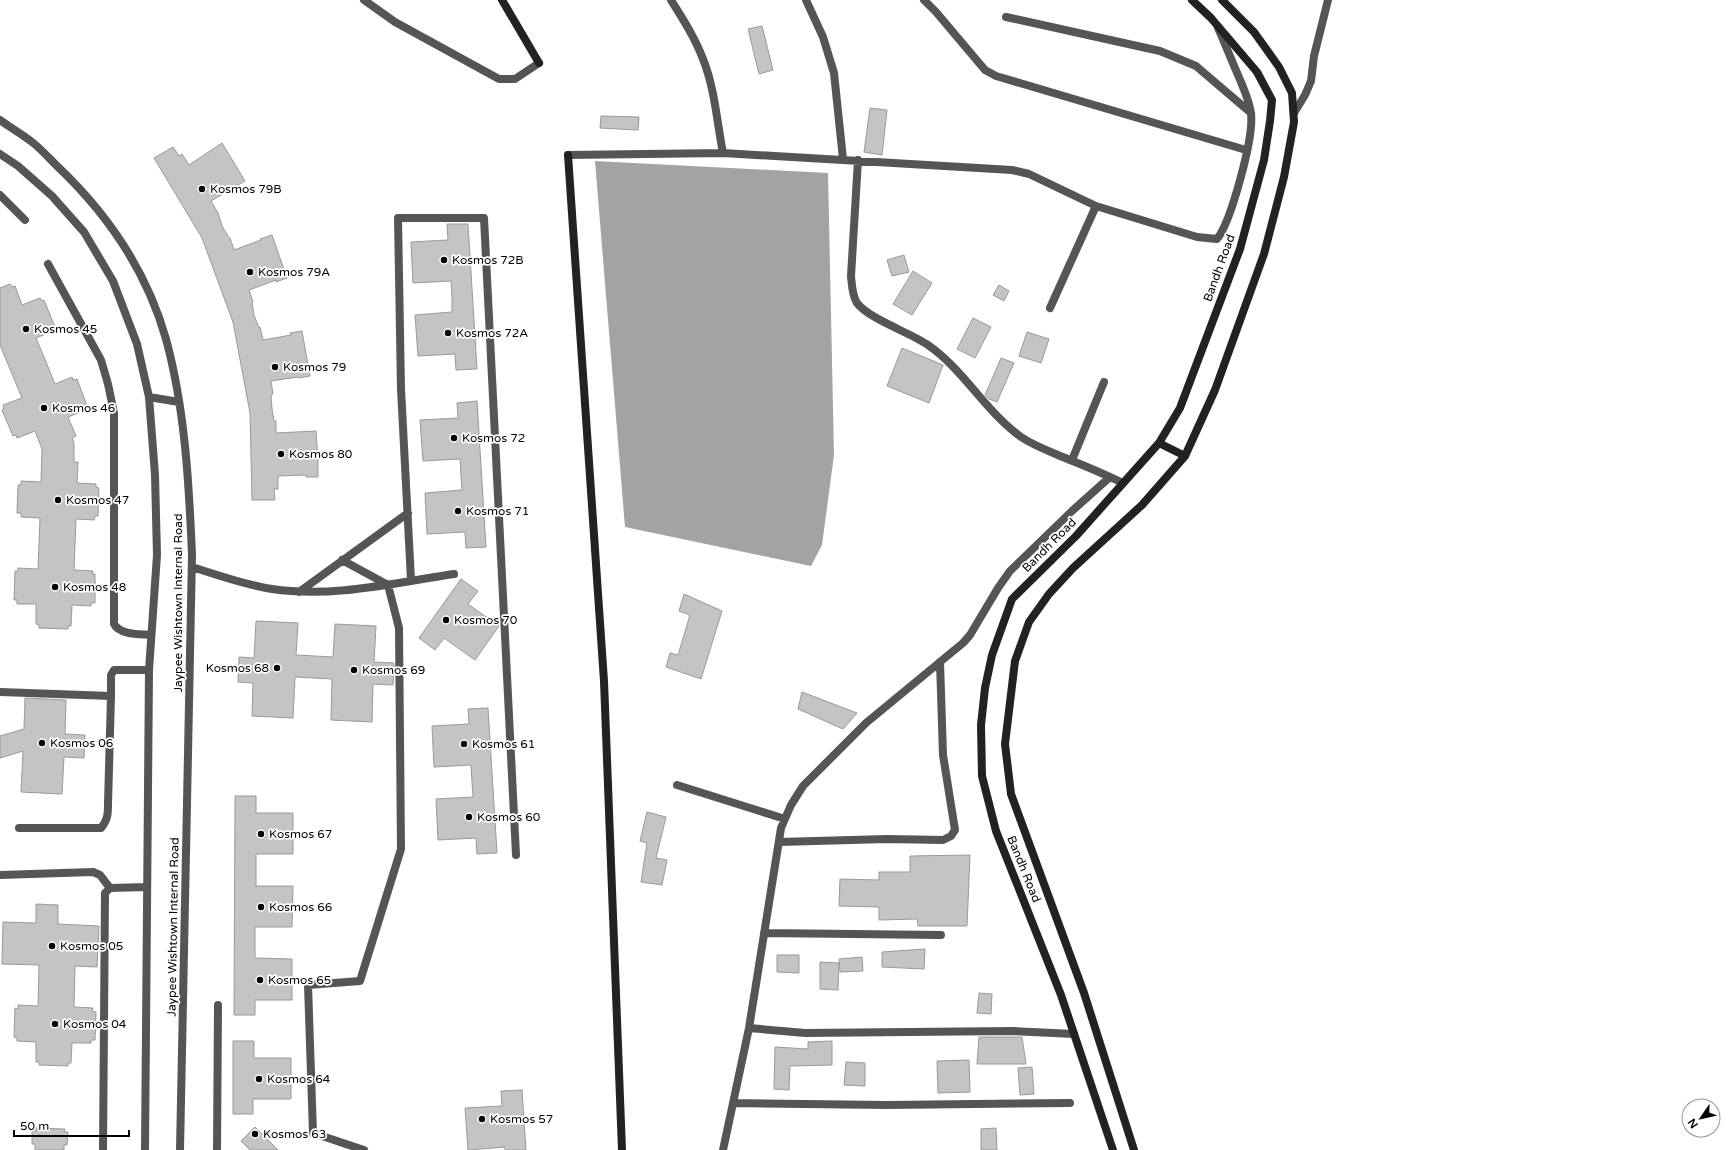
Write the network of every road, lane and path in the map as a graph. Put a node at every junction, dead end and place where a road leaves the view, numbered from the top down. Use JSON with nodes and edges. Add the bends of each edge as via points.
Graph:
{"nodes":[{"id":1,"x":364,"y":0,"type":"edge"},
{"id":2,"x":502,"y":0,"type":"edge"},
{"id":3,"x":671,"y":0,"type":"edge"},
{"id":4,"x":806,"y":0,"type":"edge"},
{"id":5,"x":924,"y":0,"type":"edge"},
{"id":6,"x":1192,"y":0,"type":"edge"},
{"id":7,"x":1222,"y":0,"type":"edge"},
{"id":8,"x":1328,"y":0,"type":"edge"},
{"id":9,"x":1006,"y":17,"type":"dead end"},
{"id":10,"x":1218,"y":26,"type":"junction"},
{"id":11,"x":539,"y":63,"type":"joint"},
{"id":12,"x":1294,"y":113,"type":"junction"},
{"id":13,"x":1252,"y":114,"type":"junction"},
{"id":14,"x":0,"y":120,"type":"edge"},
{"id":15,"x":1246,"y":150,"type":"junction"},
{"id":16,"x":723,"y":153,"type":"junction"},
{"id":17,"x":0,"y":154,"type":"edge"},
{"id":18,"x":568,"y":155,"type":"joint"},
{"id":19,"x":843,"y":159,"type":"junction"},
{"id":20,"x":858,"y":160,"type":"junction"},
{"id":21,"x":0,"y":195,"type":"edge"},
{"id":22,"x":1096,"y":206,"type":"junction"},
{"id":23,"x":25,"y":220,"type":"dead end"},
{"id":24,"x":48,"y":264,"type":"dead end"},
{"id":25,"x":1050,"y":308,"type":"dead end"},
{"id":26,"x":1104,"y":382,"type":"dead end"},
{"id":27,"x":149,"y":398,"type":"junction"},
{"id":28,"x":179,"y":402,"type":"junction"},
{"id":29,"x":1159,"y":442,"type":"junction"},
{"id":30,"x":1185,"y":456,"type":"junction"},
{"id":31,"x":1072,"y":460,"type":"junction"},
{"id":32,"x":1110,"y":477,"type":"junction"},
{"id":33,"x":1123,"y":483,"type":"junction"},
{"id":34,"x":408,"y":513,"type":"junction"},
{"id":35,"x":342,"y":560,"type":"junction"},
{"id":36,"x":192,"y":567,"type":"junction"},
{"id":37,"x":454,"y":574,"type":"dead end"},
{"id":38,"x":411,"y":580,"type":"junction"},
{"id":39,"x":388,"y":585,"type":"junction"},
{"id":40,"x":299,"y":592,"type":"junction"},
{"id":41,"x":151,"y":635,"type":"junction"},
{"id":42,"x":940,"y":662,"type":"junction"},
{"id":43,"x":149,"y":670,"type":"junction"},
{"id":44,"x":0,"y":692,"type":"edge"},
{"id":45,"x":111,"y":696,"type":"junction"},
{"id":46,"x":677,"y":785,"type":"dead end"},
{"id":47,"x":785,"y":819,"type":"junction"},
{"id":48,"x":19,"y":828,"type":"dead end"},
{"id":49,"x":779,"y":842,"type":"junction"},
{"id":50,"x":516,"y":855,"type":"dead end"},
{"id":51,"x":0,"y":876,"type":"edge"},
{"id":52,"x":148,"y":887,"type":"junction"},
{"id":53,"x":110,"y":888,"type":"junction"},
{"id":54,"x":764,"y":933,"type":"junction"},
{"id":55,"x":942,"y":935,"type":"dead end"},
{"id":56,"x":218,"y":1005,"type":"dead end"},
{"id":57,"x":748,"y":1028,"type":"junction"},
{"id":58,"x":1074,"y":1034,"type":"junction"},
{"id":59,"x":733,"y":1103,"type":"junction"},
{"id":60,"x":1070,"y":1103,"type":"dead end"},
{"id":61,"x":103,"y":1150,"type":"edge"},
{"id":62,"x":145,"y":1150,"type":"edge"},
{"id":63,"x":180,"y":1150,"type":"edge"},
{"id":64,"x":217,"y":1150,"type":"edge"},
{"id":65,"x":364,"y":1150,"type":"edge"},
{"id":66,"x":622,"y":1150,"type":"edge"},
{"id":67,"x":723,"y":1150,"type":"edge"},
{"id":68,"x":1113,"y":1150,"type":"edge"},
{"id":69,"x":1134,"y":1150,"type":"edge"}],
"edges":[{"from":1,"to":11,"type":"street","via":[[395,22],[499,79],[515,79]]},
{"from":2,"to":11,"type":"main road"},
{"from":3,"to":16,"type":"street","via":[[695,39],[704,61]]},
{"from":4,"to":19,"type":"street","via":[[823,37],[834,73]]},
{"from":5,"to":15,"type":"street","via":[[985,70],[996,76]]},
{"from":6,"to":10,"type":"main road","name":"Bandh Road"},
{"from":7,"to":12,"type":"main road","name":"Bandh Road","via":[[1254,32],[1279,67],[1292,93]]},
{"from":8,"to":12,"type":"street","via":[[1314,56],[1311,81]]},
{"from":9,"to":13,"type":"street","via":[[1160,51],[1196,66]]},
{"from":10,"to":13,"type":"street"},
{"from":10,"to":29,"type":"main road","name":"Bandh Road","via":[[1258,72],[1272,100],[1270,121],[1264,160],[1240,249],[1180,408]]},
{"from":12,"to":30,"type":"main road","name":"Bandh Road","via":[[1284,178],[1264,254],[1215,390]]},
{"from":13,"to":15,"type":"street"},
{"from":14,"to":28,"type":"street","name":"Jaypee Wishtown Internal Road","via":[[38,148],[80,188],[112,228],[145,281],[166,339]]},
{"from":15,"to":22,"type":"street","via":[[1232,204],[1222,233],[1217,239],[1197,237]]},
{"from":16,"to":18,"type":"street"},
{"from":16,"to":19,"type":"street"},
{"from":17,"to":27,"type":"street","name":"Jaypee Wishtown Internal Road","via":[[52,196],[84,232],[113,281],[137,344]]},
{"from":18,"to":66,"type":"main road","via":[[604,681]]},
{"from":19,"to":20,"type":"street"},
{"from":20,"to":22,"type":"street","via":[[1012,170],[1030,174]]},
{"from":20,"to":31,"type":"street","via":[[851,276],[852,291],[858,303],[941,355],[1002,422],[1022,437],[1040,448]]},
{"from":21,"to":23,"type":"street"},
{"from":22,"to":25,"type":"street"},
{"from":24,"to":41,"type":"street","via":[[101,360],[114,413],[114,624],[122,631]]},
{"from":26,"to":31,"type":"street"},
{"from":27,"to":28,"type":"street"},
{"from":27,"to":41,"type":"street","name":"Jaypee Wishtown Internal Road","via":[[155,475],[157,555]]},
{"from":28,"to":36,"type":"street","name":"Jaypee Wishtown Internal Road","via":[[189,475]]},
{"from":29,"to":30,"type":"main road"},
{"from":29,"to":33,"type":"main road","name":"Bandh Road"},
{"from":30,"to":69,"type":"main road","name":"Bandh Road","via":[[1142,505],[1064,578],[1029,622],[1015,661],[1005,744],[1011,794],[1084,993]]},
{"from":31,"to":32,"type":"street"},
{"from":32,"to":33,"type":"street"},
{"from":32,"to":42,"type":"street","via":[[1020,560],[998,588],[970,635]]},
{"from":33,"to":58,"type":"main road","name":"Bandh Road","via":[[1076,536],[1012,599],[992,656],[981,725],[982,776],[996,831]]},
{"from":34,"to":35,"type":"street"},
{"from":34,"to":38,"type":"street"},
{"from":34,"to":50,"type":"street","via":[[401,389],[398,218],[484,218]]},
{"from":35,"to":39,"type":"street"},
{"from":35,"to":40,"type":"street"},
{"from":36,"to":40,"type":"street","via":[[256,586]]},
{"from":36,"to":63,"type":"street","name":"Jaypee Wishtown Internal Road"},
{"from":37,"to":38,"type":"street"},
{"from":38,"to":39,"type":"street"},
{"from":39,"to":40,"type":"street","via":[[337,592]]},
{"from":39,"to":65,"type":"street","via":[[399,628],[402,848],[360,981],[308,984],[313,1132]]},
{"from":41,"to":43,"type":"street","name":"Jaypee Wishtown Internal Road"},
{"from":42,"to":47,"type":"street","via":[[866,723],[803,786]]},
{"from":42,"to":49,"type":"street","via":[[943,755],[955,818],[955,830],[951,836],[943,840]]},
{"from":43,"to":45,"type":"street","via":[[114,670]]},
{"from":43,"to":52,"type":"street","name":"Jaypee Wishtown Internal Road"},
{"from":44,"to":45,"type":"street"},
{"from":45,"to":48,"type":"street","via":[[108,816],[105,823],[101,828]]},
{"from":46,"to":47,"type":"street"},
{"from":47,"to":49,"type":"street"},
{"from":49,"to":54,"type":"street"},
{"from":51,"to":53,"type":"street","via":[[93,872],[100,875]]},
{"from":52,"to":53,"type":"street"},
{"from":52,"to":62,"type":"street","name":"Jaypee Wishtown Internal Road"},
{"from":53,"to":61,"type":"street","via":[[105,893]]},
{"from":54,"to":55,"type":"street"},
{"from":54,"to":57,"type":"street"},
{"from":56,"to":64,"type":"street"},
{"from":57,"to":58,"type":"street","via":[[806,1033],[1014,1031]]},
{"from":57,"to":59,"type":"street"},
{"from":58,"to":68,"type":"main road","name":"Bandh Road"},
{"from":59,"to":60,"type":"street"},
{"from":59,"to":67,"type":"street"}]}
